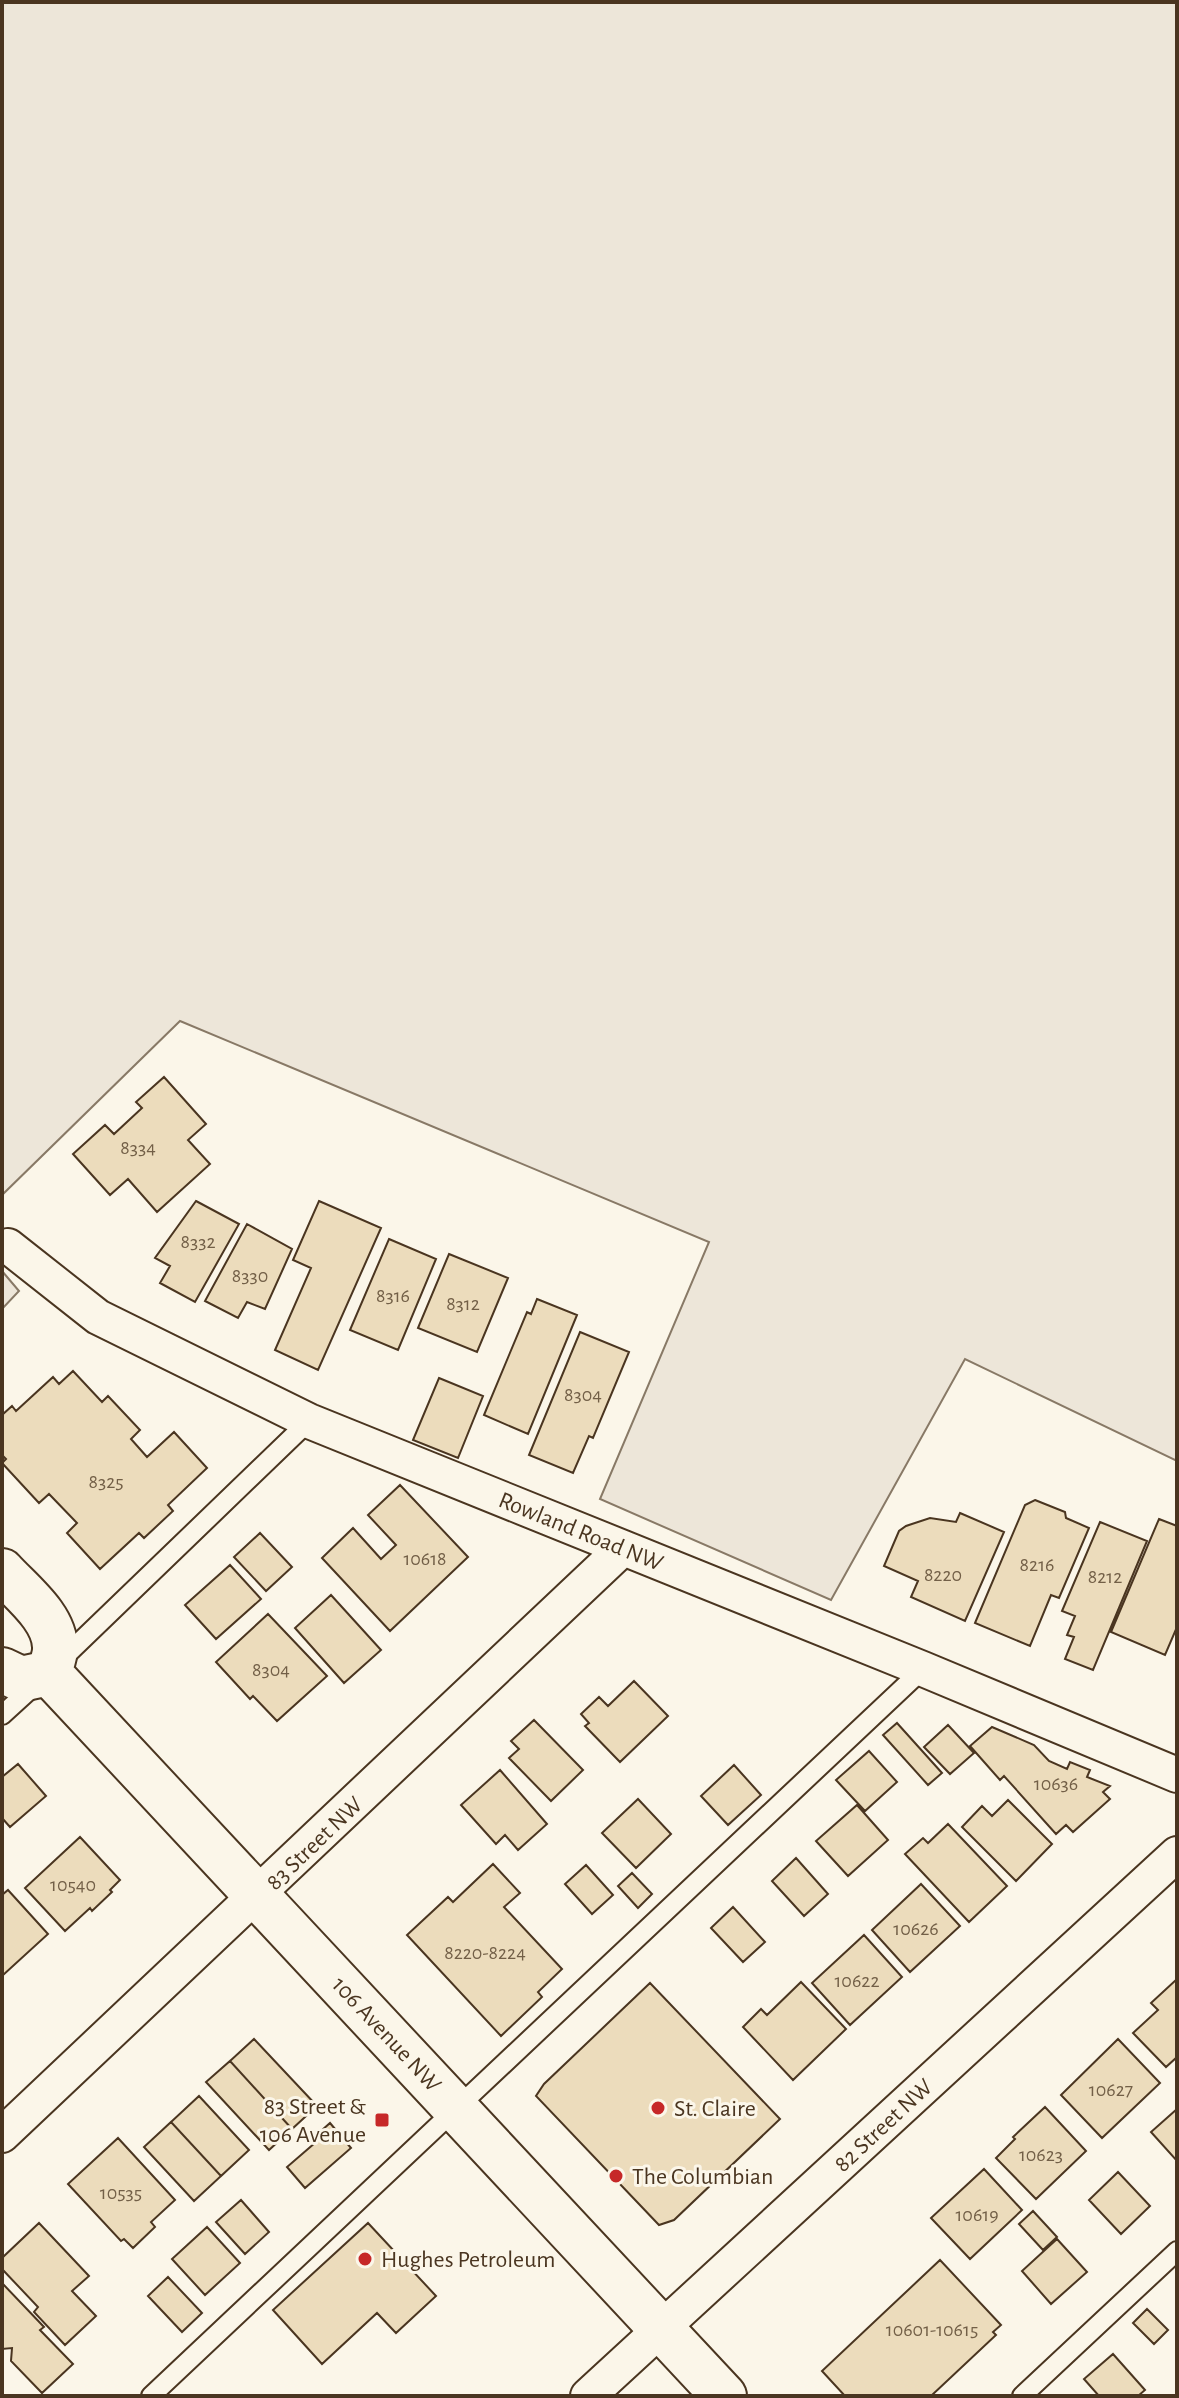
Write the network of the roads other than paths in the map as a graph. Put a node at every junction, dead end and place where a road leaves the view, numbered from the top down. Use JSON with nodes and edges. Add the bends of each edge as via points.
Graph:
{"nodes":[{"id":1,"x":8,"y":1246,"type":"dead end"},
{"id":2,"x":309,"y":1421,"type":"junction"},
{"id":3,"x":623,"y":1548,"type":"junction"},
{"id":4,"x":2,"y":1571,"type":"edge"},
{"id":5,"x":923,"y":1669,"type":"junction"},
{"id":6,"x":2,"y":1670,"type":"edge"},
{"id":7,"x":49,"y":1673,"type":"junction"},
{"id":8,"x":2,"y":1715,"type":"edge"},
{"id":9,"x":1177,"y":1775,"type":"edge"},
{"id":10,"x":1177,"y":1854,"type":"edge"},
{"id":11,"x":258,"y":1896,"type":"junction"},
{"id":12,"x":458,"y":2109,"type":"junction"},
{"id":13,"x":2,"y":2135,"type":"edge"},
{"id":14,"x":1177,"y":2251,"type":"edge"},
{"id":15,"x":661,"y":2329,"type":"junction"},
{"id":16,"x":151,"y":2396,"type":"edge"},
{"id":17,"x":588,"y":2396,"type":"edge"},
{"id":18,"x":724,"y":2396,"type":"edge"},
{"id":19,"x":1022,"y":2396,"type":"edge"}],
"edges":[{"from":1,"to":2,"type":"street","name":"Rowland Road NW","via":[[98,1317]]},
{"from":2,"to":3,"type":"street","name":"Rowland Road NW"},
{"from":2,"to":7,"type":"lane"},
{"from":3,"to":5,"type":"street","name":"Rowland Road NW"},
{"from":3,"to":11,"type":"street","name":"83 Street NW"},
{"from":4,"to":7,"type":"main road","via":[[51,1629],[55,1649]]},
{"from":5,"to":9,"type":"street","name":"Rowland Road NW"},
{"from":5,"to":12,"type":"lane"},
{"from":6,"to":7,"type":"main road","via":[[21,1679]]},
{"from":7,"to":8,"type":"lane"},
{"from":7,"to":11,"type":"main road","name":"106 Avenue NW"},
{"from":10,"to":15,"type":"street","name":"82 Street NW"},
{"from":11,"to":12,"type":"main road","name":"106 Avenue NW"},
{"from":11,"to":13,"type":"street","name":"83 Street NW"},
{"from":12,"to":15,"type":"main road","name":"106 Avenue NW"},
{"from":12,"to":16,"type":"lane"},
{"from":14,"to":19,"type":"lane"},
{"from":15,"to":17,"type":"street","name":"82 Street NW"},
{"from":15,"to":18,"type":"main road","name":"106 Avenue NW"}]}
